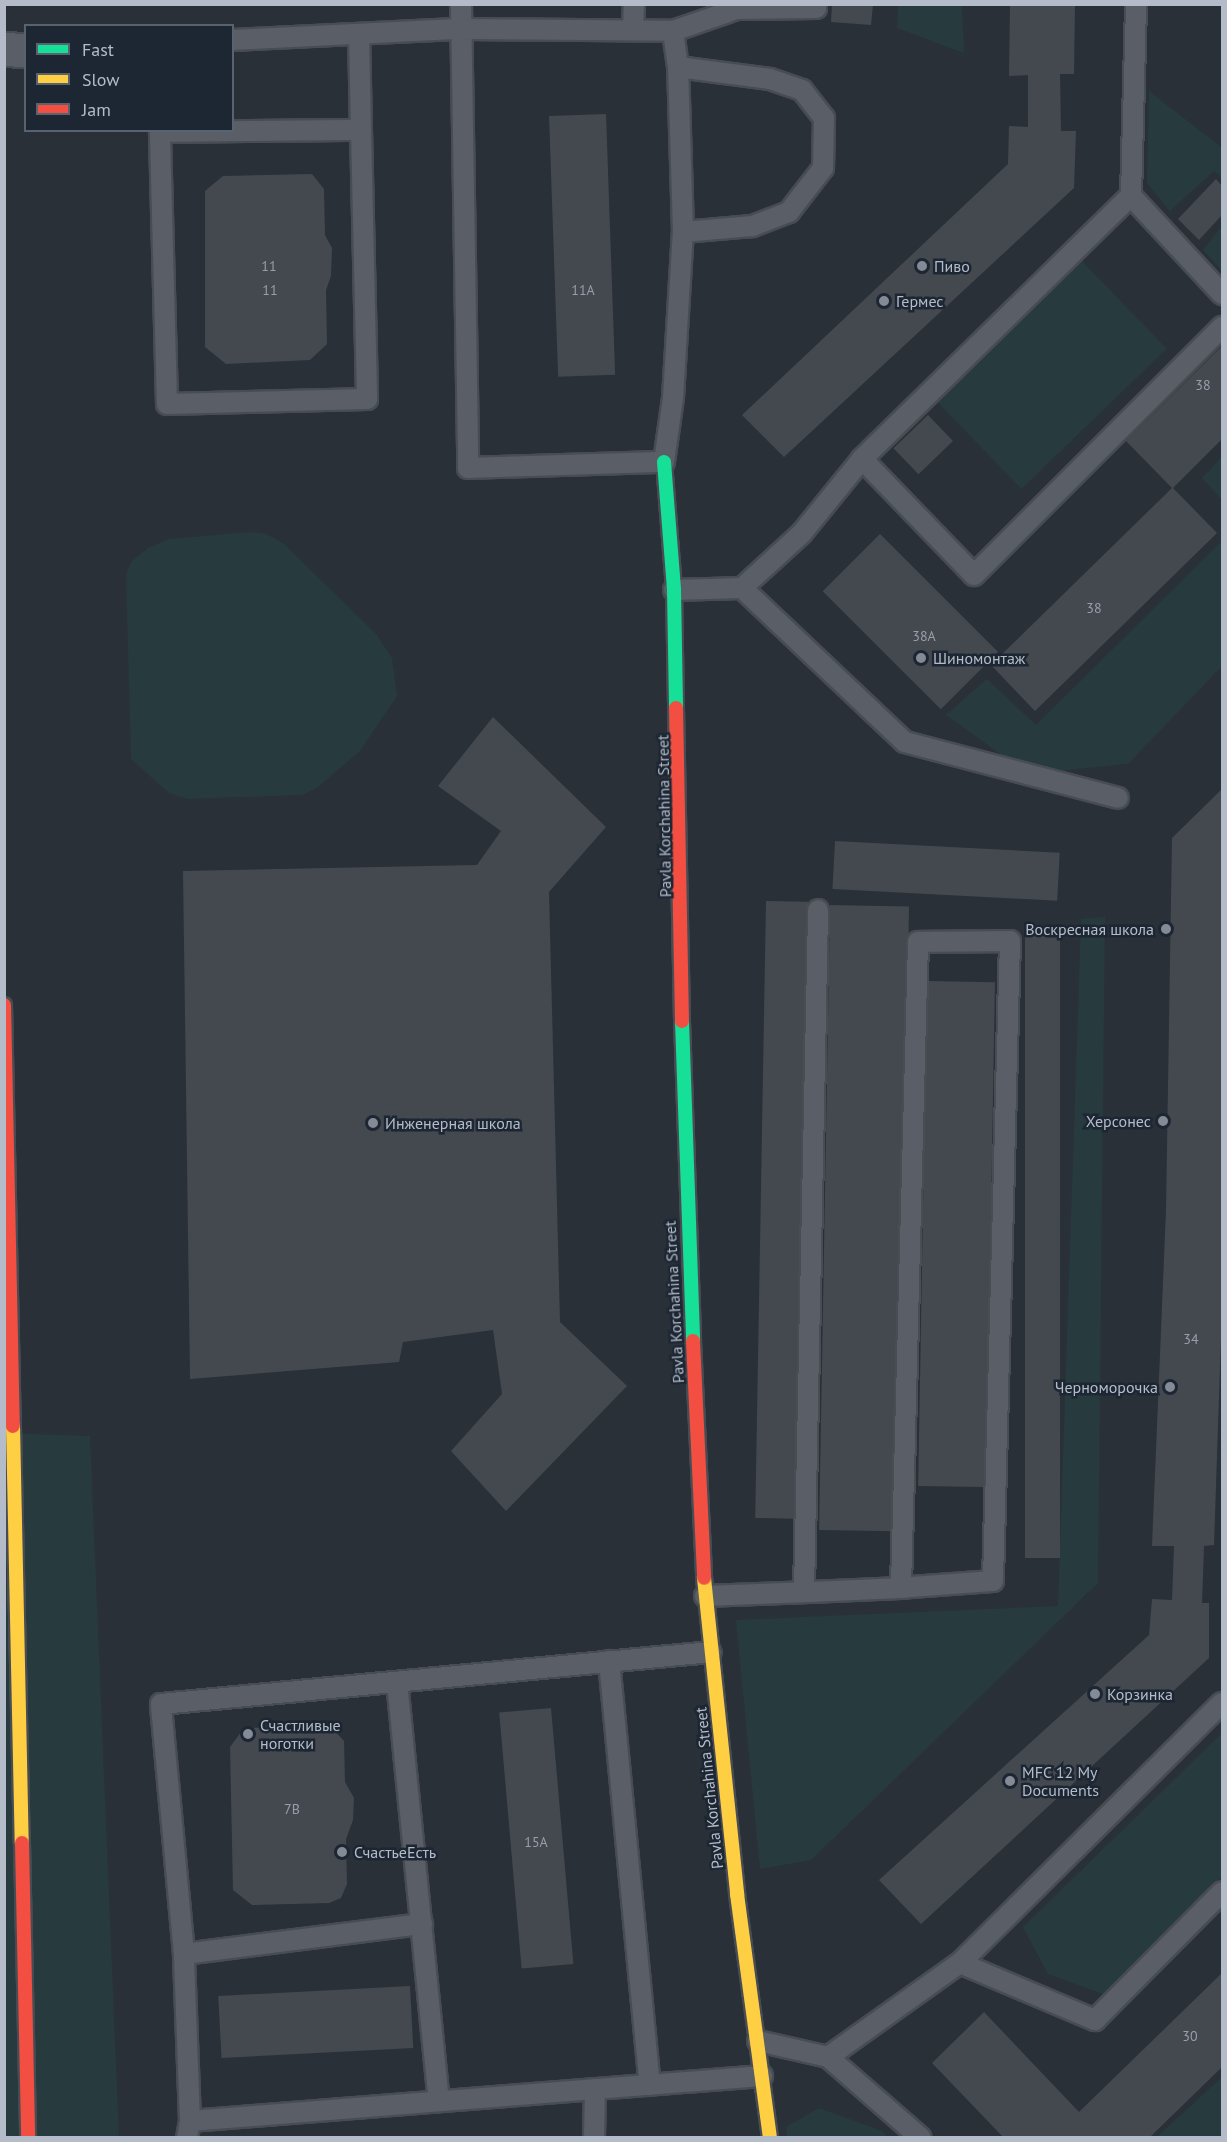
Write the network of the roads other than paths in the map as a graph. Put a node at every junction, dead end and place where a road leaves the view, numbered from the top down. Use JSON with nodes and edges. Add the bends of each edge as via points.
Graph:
{"nodes":[{"id":1,"x":461,"y":4,"type":"edge"},
{"id":2,"x":634,"y":4,"type":"edge"},
{"id":3,"x":816,"y":4,"type":"edge"},
{"id":4,"x":1136,"y":4,"type":"edge"},
{"id":5,"x":461,"y":29,"type":"junction"},
{"id":6,"x":633,"y":30,"type":"junction"},
{"id":7,"x":673,"y":31,"type":"junction"},
{"id":8,"x":359,"y":34,"type":"junction"},
{"id":9,"x":234,"y":40,"type":"edge"},
{"id":10,"x":4,"y":49,"type":"edge"},
{"id":11,"x":24,"y":50,"type":"edge"},
{"id":12,"x":678,"y":67,"type":"junction"},
{"id":13,"x":361,"y":130,"type":"junction"},
{"id":14,"x":234,"y":131,"type":"edge"},
{"id":15,"x":160,"y":132,"type":"edge"},
{"id":16,"x":1131,"y":196,"type":"junction"},
{"id":17,"x":683,"y":232,"type":"junction"},
{"id":18,"x":1222,"y":294,"type":"edge"},
{"id":19,"x":1222,"y":327,"type":"edge"},
{"id":20,"x":862,"y":459,"type":"junction"},
{"id":21,"x":664,"y":462,"type":"junction"},
{"id":22,"x":742,"y":588,"type":"junction"},
{"id":23,"x":674,"y":591,"type":"junction"},
{"id":24,"x":1118,"y":798,"type":"dead end"},
{"id":25,"x":818,"y":910,"type":"dead end"},
{"id":26,"x":4,"y":1005,"type":"edge"},
{"id":27,"x":901,"y":1588,"type":"junction"},
{"id":28,"x":804,"y":1592,"type":"junction"},
{"id":29,"x":705,"y":1596,"type":"junction"},
{"id":30,"x":711,"y":1652,"type":"junction"},
{"id":31,"x":609,"y":1661,"type":"junction"},
{"id":32,"x":397,"y":1682,"type":"junction"},
{"id":33,"x":1222,"y":1703,"type":"edge"},
{"id":34,"x":1222,"y":1892,"type":"edge"},
{"id":35,"x":422,"y":1924,"type":"junction"},
{"id":36,"x":184,"y":1954,"type":"junction"},
{"id":37,"x":960,"y":1963,"type":"junction"},
{"id":38,"x":758,"y":2041,"type":"junction"},
{"id":39,"x":828,"y":2057,"type":"junction"},
{"id":40,"x":762,"y":2076,"type":"junction"},
{"id":41,"x":650,"y":2085,"type":"junction"},
{"id":42,"x":595,"y":2089,"type":"junction"},
{"id":43,"x":439,"y":2101,"type":"junction"},
{"id":44,"x":189,"y":2129,"type":"edge"},
{"id":45,"x":28,"y":2138,"type":"edge"},
{"id":46,"x":594,"y":2138,"type":"edge"},
{"id":47,"x":770,"y":2138,"type":"edge"},
{"id":48,"x":921,"y":2138,"type":"edge"}],
"edges":[{"from":1,"to":5,"type":"lane"},
{"from":2,"to":6,"type":"lane"},
{"from":3,"to":7,"type":"lane","via":[[816,8],[737,9]]},
{"from":4,"to":16,"type":"lane"},
{"from":5,"to":6,"type":"lane"},
{"from":5,"to":8,"type":"lane"},
{"from":5,"to":21,"type":"lane","via":[[468,468]]},
{"from":6,"to":7,"type":"lane"},
{"from":7,"to":12,"type":"lane"},
{"from":8,"to":9,"type":"lane"},
{"from":8,"to":13,"type":"lane"},
{"from":10,"to":11,"type":"street"},
{"from":12,"to":17,"type":"lane"},
{"from":12,"to":17,"type":"lane","via":[[770,79],[802,90],[824,118],[823,168],[789,212],[752,226]]},
{"from":13,"to":14,"type":"lane"},
{"from":13,"to":15,"type":"lane","via":[[367,399],[167,404]]},
{"from":16,"to":18,"type":"lane"},
{"from":16,"to":20,"type":"lane"},
{"from":17,"to":21,"type":"lane","via":[[673,398]]},
{"from":19,"to":20,"type":"lane","via":[[974,574]]},
{"from":20,"to":22,"type":"lane","via":[[802,533]]},
{"from":21,"to":23,"type":"street","name":"Pavla Korchahina Street"},
{"from":22,"to":23,"type":"lane"},
{"from":22,"to":24,"type":"lane","via":[[905,742]]},
{"from":23,"to":29,"type":"street","name":"Pavla Korchahina Street","via":[[685,1181]]},
{"from":25,"to":28,"type":"lane"},
{"from":26,"to":45,"type":"street"},
{"from":27,"to":27,"type":"lane","via":[[993,1581],[1010,941],[918,942]]},
{"from":27,"to":28,"type":"lane"},
{"from":28,"to":29,"type":"lane"},
{"from":29,"to":30,"type":"street","name":"Pavla Korchahina Street"},
{"from":30,"to":31,"type":"lane"},
{"from":30,"to":38,"type":"street","name":"Pavla Korchahina Street"},
{"from":31,"to":32,"type":"lane"},
{"from":31,"to":41,"type":"lane"},
{"from":32,"to":35,"type":"lane"},
{"from":32,"to":36,"type":"lane","via":[[161,1704]]},
{"from":33,"to":37,"type":"lane"},
{"from":34,"to":37,"type":"lane","via":[[1095,2020]]},
{"from":35,"to":36,"type":"lane"},
{"from":35,"to":43,"type":"lane"},
{"from":36,"to":44,"type":"lane"},
{"from":37,"to":39,"type":"lane"},
{"from":38,"to":39,"type":"lane"},
{"from":38,"to":40,"type":"street","name":"Pavla Korchahina Street"},
{"from":39,"to":48,"type":"lane"},
{"from":40,"to":41,"type":"lane"},
{"from":40,"to":47,"type":"street","name":"Pavla Korchahina Street"},
{"from":41,"to":42,"type":"lane"},
{"from":42,"to":43,"type":"lane"},
{"from":42,"to":46,"type":"lane"},
{"from":43,"to":44,"type":"lane"}]}
